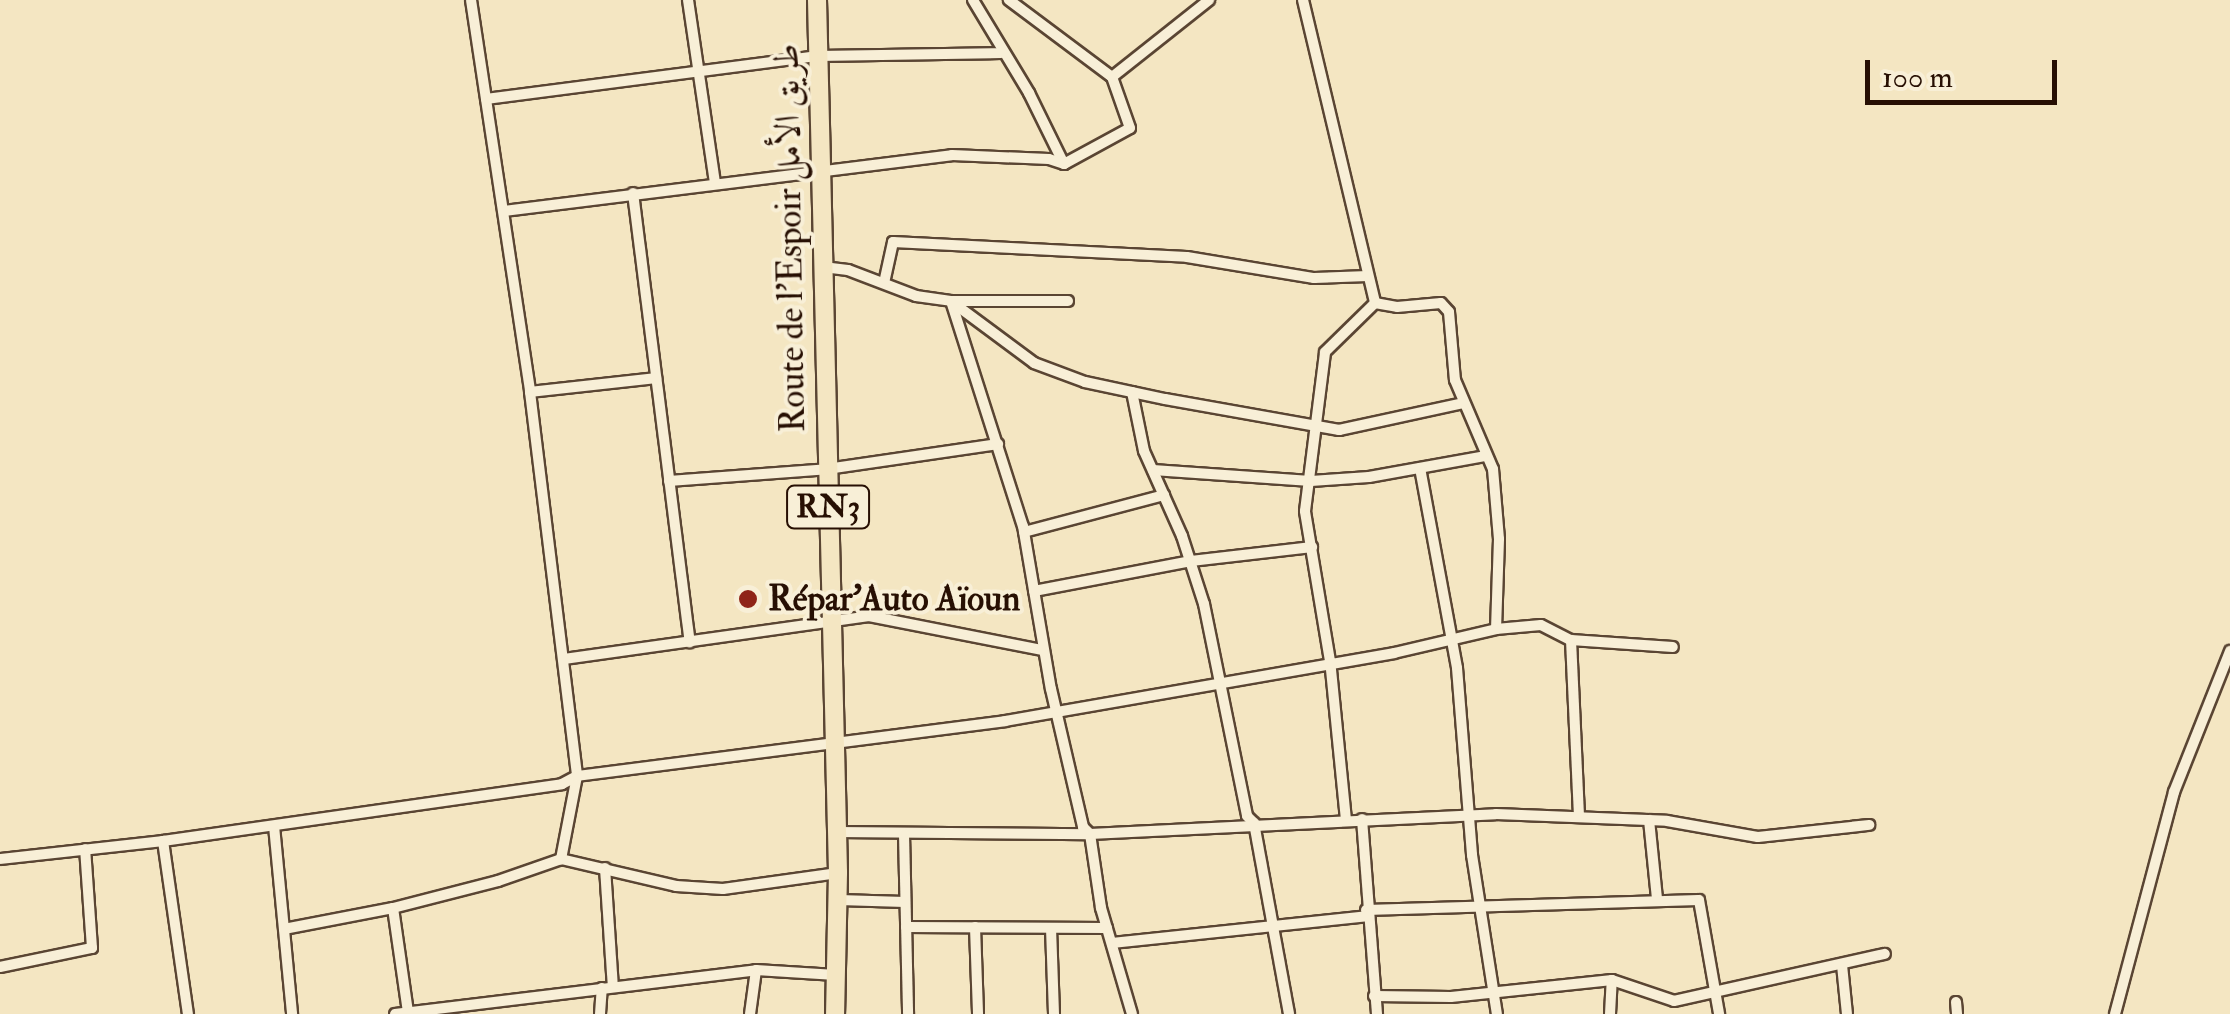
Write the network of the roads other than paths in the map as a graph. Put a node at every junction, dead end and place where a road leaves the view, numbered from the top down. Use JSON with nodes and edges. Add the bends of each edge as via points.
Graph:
{"nodes":[{"id":1,"x":472,"y":0,"type":"edge"},
{"id":2,"x":688,"y":0,"type":"edge"},
{"id":3,"x":817,"y":0,"type":"edge"},
{"id":4,"x":973,"y":0,"type":"edge"},
{"id":5,"x":1009,"y":0,"type":"edge"},
{"id":6,"x":1209,"y":0,"type":"edge"},
{"id":7,"x":1302,"y":0,"type":"edge"},
{"id":8,"x":1002,"y":53,"type":"junction"},
{"id":9,"x":818,"y":56,"type":"junction"},
{"id":10,"x":698,"y":70,"type":"junction"},
{"id":11,"x":1112,"y":78,"type":"junction"},
{"id":12,"x":486,"y":99,"type":"junction"},
{"id":13,"x":1064,"y":164,"type":"junction"},
{"id":14,"x":821,"y":172,"type":"junction"},
{"id":15,"x":715,"y":182,"type":"junction"},
{"id":16,"x":633,"y":194,"type":"junction"},
{"id":17,"x":504,"y":210,"type":"junction"},
{"id":18,"x":823,"y":267,"type":"junction"},
{"id":19,"x":1368,"y":276,"type":"junction"},
{"id":20,"x":884,"y":283,"type":"junction"},
{"id":21,"x":951,"y":301,"type":"junction"},
{"id":22,"x":1068,"y":301,"type":"dead end"},
{"id":23,"x":1375,"y":302,"type":"junction"},
{"id":24,"x":656,"y":378,"type":"junction"},
{"id":25,"x":530,"y":392,"type":"junction"},
{"id":26,"x":1132,"y":392,"type":"junction"},
{"id":27,"x":1464,"y":403,"type":"junction"},
{"id":28,"x":1317,"y":428,"type":"junction"},
{"id":29,"x":998,"y":444,"type":"junction"},
{"id":30,"x":1486,"y":456,"type":"junction"},
{"id":31,"x":1420,"y":468,"type":"junction"},
{"id":32,"x":827,"y":469,"type":"junction"},
{"id":33,"x":1153,"y":470,"type":"junction"},
{"id":34,"x":669,"y":480,"type":"junction"},
{"id":35,"x":1311,"y":480,"type":"junction"},
{"id":36,"x":1164,"y":494,"type":"junction"},
{"id":37,"x":1024,"y":532,"type":"junction"},
{"id":38,"x":1312,"y":547,"type":"junction"},
{"id":39,"x":1191,"y":561,"type":"junction"},
{"id":40,"x":1034,"y":592,"type":"junction"},
{"id":41,"x":831,"y":618,"type":"junction"},
{"id":42,"x":1496,"y":628,"type":"junction"},
{"id":43,"x":1450,"y":639,"type":"junction"},
{"id":44,"x":1571,"y":640,"type":"junction"},
{"id":45,"x":690,"y":642,"type":"junction"},
{"id":46,"x":1673,"y":647,"type":"dead end"},
{"id":47,"x":1043,"y":650,"type":"junction"},
{"id":48,"x":2230,"y":650,"type":"edge"},
{"id":49,"x":564,"y":658,"type":"junction"},
{"id":50,"x":1330,"y":661,"type":"junction"},
{"id":51,"x":1218,"y":684,"type":"junction"},
{"id":52,"x":1056,"y":712,"type":"junction"},
{"id":53,"x":834,"y":741,"type":"junction"},
{"id":54,"x":577,"y":776,"type":"junction"},
{"id":55,"x":1579,"y":815,"type":"junction"},
{"id":56,"x":1470,"y":816,"type":"junction"},
{"id":57,"x":1362,"y":819,"type":"junction"},
{"id":58,"x":1346,"y":820,"type":"junction"},
{"id":59,"x":1649,"y":820,"type":"junction"},
{"id":60,"x":1254,"y":823,"type":"junction"},
{"id":61,"x":1869,"y":825,"type":"dead end"},
{"id":62,"x":274,"y":826,"type":"junction"},
{"id":63,"x":837,"y":832,"type":"junction"},
{"id":64,"x":904,"y":834,"type":"junction"},
{"id":65,"x":1090,"y":834,"type":"junction"},
{"id":66,"x":164,"y":841,"type":"junction"},
{"id":67,"x":85,"y":849,"type":"junction"},
{"id":68,"x":0,"y":859,"type":"edge"},
{"id":69,"x":561,"y":859,"type":"junction"},
{"id":70,"x":605,"y":868,"type":"junction"},
{"id":71,"x":838,"y":872,"type":"junction"},
{"id":72,"x":838,"y":900,"type":"junction"},
{"id":73,"x":1657,"y":900,"type":"junction"},
{"id":74,"x":905,"y":902,"type":"junction"},
{"id":75,"x":1480,"y":903,"type":"junction"},
{"id":76,"x":393,"y":908,"type":"junction"},
{"id":77,"x":1367,"y":913,"type":"junction"},
{"id":78,"x":1274,"y":926,"type":"junction"},
{"id":79,"x":906,"y":927,"type":"junction"},
{"id":80,"x":975,"y":927,"type":"junction"},
{"id":81,"x":284,"y":928,"type":"junction"},
{"id":82,"x":1051,"y":928,"type":"junction"},
{"id":83,"x":1107,"y":928,"type":"junction"},
{"id":84,"x":1112,"y":943,"type":"junction"},
{"id":85,"x":1885,"y":954,"type":"dead end"},
{"id":86,"x":1842,"y":966,"type":"junction"},
{"id":87,"x":0,"y":967,"type":"edge"},
{"id":88,"x":756,"y":970,"type":"junction"},
{"id":89,"x":836,"y":975,"type":"junction"},
{"id":90,"x":1612,"y":980,"type":"junction"},
{"id":91,"x":608,"y":988,"type":"junction"},
{"id":92,"x":1495,"y":993,"type":"junction"},
{"id":93,"x":1716,"y":994,"type":"junction"},
{"id":94,"x":1374,"y":996,"type":"junction"},
{"id":95,"x":445,"y":1011,"type":"edge"},
{"id":96,"x":408,"y":1012,"type":"edge"},
{"id":97,"x":188,"y":1014,"type":"edge"},
{"id":98,"x":292,"y":1014,"type":"edge"},
{"id":99,"x":395,"y":1014,"type":"edge"},
{"id":100,"x":600,"y":1014,"type":"edge"},
{"id":101,"x":750,"y":1014,"type":"edge"},
{"id":102,"x":836,"y":1014,"type":"edge"},
{"id":103,"x":908,"y":1014,"type":"edge"},
{"id":104,"x":978,"y":1014,"type":"edge"},
{"id":105,"x":1054,"y":1014,"type":"edge"},
{"id":106,"x":1132,"y":1014,"type":"edge"},
{"id":107,"x":1289,"y":1014,"type":"edge"},
{"id":108,"x":1377,"y":1014,"type":"edge"},
{"id":109,"x":1497,"y":1014,"type":"edge"},
{"id":110,"x":1610,"y":1014,"type":"edge"},
{"id":111,"x":1720,"y":1014,"type":"edge"},
{"id":112,"x":1848,"y":1014,"type":"edge"},
{"id":113,"x":2115,"y":1014,"type":"edge"}],
"edges":[{"from":1,"to":12,"type":"street"},
{"from":2,"to":10,"type":"street"},
{"from":3,"to":9,"type":"highway","name":"Route de l’Espoir طريق الأمل","number":"RN3"},
{"from":4,"to":8,"type":"street"},
{"from":5,"to":11,"type":"street"},
{"from":6,"to":11,"type":"street"},
{"from":7,"to":19,"type":"street"},
{"from":8,"to":9,"type":"street"},
{"from":8,"to":13,"type":"street"},
{"from":9,"to":10,"type":"street"},
{"from":9,"to":14,"type":"highway","name":"Route de l’Espoir طريق الأمل","number":"RN3"},
{"from":10,"to":12,"type":"street"},
{"from":10,"to":15,"type":"street"},
{"from":11,"to":13,"type":"street","via":[[1130,128]]},
{"from":12,"to":17,"type":"street"},
{"from":13,"to":14,"type":"street","via":[[952,156]]},
{"from":14,"to":15,"type":"street"},
{"from":14,"to":18,"type":"highway","name":"Route de l’Espoir طريق الأمل","number":"RN3"},
{"from":15,"to":16,"type":"street"},
{"from":16,"to":17,"type":"street"},
{"from":16,"to":24,"type":"street"},
{"from":17,"to":25,"type":"street"},
{"from":18,"to":20,"type":"street"},
{"from":18,"to":32,"type":"highway","name":"Route de l’Espoir طريق الأمل","number":"RN3"},
{"from":19,"to":20,"type":"street","via":[[1314,278],[1188,257],[893,242]]},
{"from":19,"to":23,"type":"street"},
{"from":20,"to":21,"type":"street"},
{"from":21,"to":22,"type":"street"},
{"from":21,"to":26,"type":"street","via":[[1034,363]]},
{"from":21,"to":29,"type":"street"},
{"from":23,"to":27,"type":"street","via":[[1440,303],[1449,312],[1455,380]]},
{"from":23,"to":28,"type":"street","via":[[1325,352]]},
{"from":24,"to":25,"type":"street"},
{"from":24,"to":34,"type":"street"},
{"from":25,"to":49,"type":"street"},
{"from":26,"to":28,"type":"street"},
{"from":26,"to":33,"type":"street"},
{"from":27,"to":28,"type":"street","via":[[1339,430]]},
{"from":27,"to":30,"type":"street"},
{"from":28,"to":35,"type":"street"},
{"from":29,"to":32,"type":"street"},
{"from":29,"to":37,"type":"street"},
{"from":30,"to":31,"type":"street"},
{"from":30,"to":42,"type":"street","via":[[1493,468],[1499,539]]},
{"from":31,"to":35,"type":"street"},
{"from":31,"to":43,"type":"street"},
{"from":32,"to":34,"type":"street"},
{"from":32,"to":41,"type":"highway","name":"Route de l’Espoir طريق الأمل","number":"RN3"},
{"from":33,"to":35,"type":"street"},
{"from":33,"to":36,"type":"street"},
{"from":34,"to":45,"type":"street"},
{"from":35,"to":38,"type":"street","via":[[1305,511]]},
{"from":36,"to":37,"type":"street"},
{"from":36,"to":39,"type":"street"},
{"from":37,"to":40,"type":"street"},
{"from":38,"to":39,"type":"street"},
{"from":38,"to":50,"type":"street"},
{"from":39,"to":40,"type":"street"},
{"from":39,"to":51,"type":"street"},
{"from":40,"to":47,"type":"street"},
{"from":41,"to":45,"type":"street"},
{"from":41,"to":47,"type":"street","via":[[869,616]]},
{"from":41,"to":53,"type":"highway","name":"Route de l’Espoir طريق الأمل","number":"RN3"},
{"from":42,"to":43,"type":"street"},
{"from":42,"to":44,"type":"street","via":[[1541,625]]},
{"from":43,"to":50,"type":"street"},
{"from":43,"to":56,"type":"street"},
{"from":44,"to":46,"type":"street"},
{"from":44,"to":55,"type":"street"},
{"from":45,"to":49,"type":"street"},
{"from":47,"to":52,"type":"street"},
{"from":48,"to":113,"type":"street","via":[[2174,792]]},
{"from":49,"to":54,"type":"street"},
{"from":50,"to":51,"type":"street"},
{"from":50,"to":58,"type":"street"},
{"from":51,"to":52,"type":"street"},
{"from":51,"to":60,"type":"street","via":[[1246,816]]},
{"from":52,"to":53,"type":"street"},
{"from":52,"to":65,"type":"street"},
{"from":53,"to":54,"type":"street"},
{"from":53,"to":63,"type":"highway","name":"Route de l’Espoir طريق الأمل","number":"RN3"},
{"from":54,"to":62,"type":"street","via":[[562,784]]},
{"from":54,"to":69,"type":"street"},
{"from":55,"to":56,"type":"street"},
{"from":55,"to":59,"type":"street"},
{"from":56,"to":57,"type":"street"},
{"from":56,"to":75,"type":"street"},
{"from":57,"to":58,"type":"street"},
{"from":57,"to":77,"type":"street"},
{"from":58,"to":60,"type":"street"},
{"from":59,"to":61,"type":"street","via":[[1758,837]]},
{"from":59,"to":73,"type":"street"},
{"from":60,"to":65,"type":"street"},
{"from":60,"to":78,"type":"street"},
{"from":62,"to":66,"type":"street"},
{"from":62,"to":81,"type":"street"},
{"from":63,"to":64,"type":"street"},
{"from":63,"to":71,"type":"highway","name":"Route de l’Espoir طريق الأمل","number":"RN3"},
{"from":64,"to":65,"type":"street"},
{"from":64,"to":74,"type":"street"},
{"from":65,"to":83,"type":"street"},
{"from":66,"to":67,"type":"street"},
{"from":66,"to":97,"type":"street"},
{"from":67,"to":68,"type":"street"},
{"from":67,"to":87,"type":"street","via":[[92,948]]},
{"from":69,"to":70,"type":"street"},
{"from":69,"to":76,"type":"street"},
{"from":70,"to":71,"type":"street","via":[[676,886],[723,889]]},
{"from":70,"to":91,"type":"street"},
{"from":71,"to":72,"type":"highway","name":"Route de l’Espoir طريق الأمل","number":"RN3"},
{"from":72,"to":74,"type":"street"},
{"from":72,"to":89,"type":"highway","name":"Route de l’Espoir طريق الأمل","number":"RN3"},
{"from":73,"to":75,"type":"street"},
{"from":73,"to":93,"type":"street","via":[[1699,900]]},
{"from":74,"to":79,"type":"street"},
{"from":75,"to":77,"type":"street"},
{"from":75,"to":92,"type":"street"},
{"from":76,"to":81,"type":"street"},
{"from":76,"to":96,"type":"street"},
{"from":77,"to":78,"type":"street"},
{"from":77,"to":94,"type":"street"},
{"from":78,"to":84,"type":"street"},
{"from":78,"to":107,"type":"street"},
{"from":79,"to":80,"type":"street"},
{"from":79,"to":103,"type":"street"},
{"from":80,"to":82,"type":"street"},
{"from":80,"to":104,"type":"street"},
{"from":81,"to":98,"type":"street"},
{"from":82,"to":83,"type":"street"},
{"from":82,"to":105,"type":"street"},
{"from":83,"to":84,"type":"street"},
{"from":84,"to":106,"type":"street"},
{"from":85,"to":86,"type":"street"},
{"from":86,"to":93,"type":"street"},
{"from":86,"to":112,"type":"street"},
{"from":88,"to":89,"type":"street"},
{"from":88,"to":91,"type":"street"},
{"from":88,"to":101,"type":"street"},
{"from":89,"to":102,"type":"highway","name":"Route de l’Espoir طريق الأمل","number":"RN3"},
{"from":90,"to":92,"type":"street"},
{"from":90,"to":93,"type":"street","via":[[1674,1001]]},
{"from":90,"to":110,"type":"street"},
{"from":91,"to":95,"type":"street"},
{"from":91,"to":100,"type":"street"},
{"from":92,"to":94,"type":"street"},
{"from":92,"to":109,"type":"street"},
{"from":93,"to":111,"type":"street"},
{"from":94,"to":108,"type":"street"},
{"from":95,"to":96,"type":"street"},
{"from":96,"to":99,"type":"street"}]}
